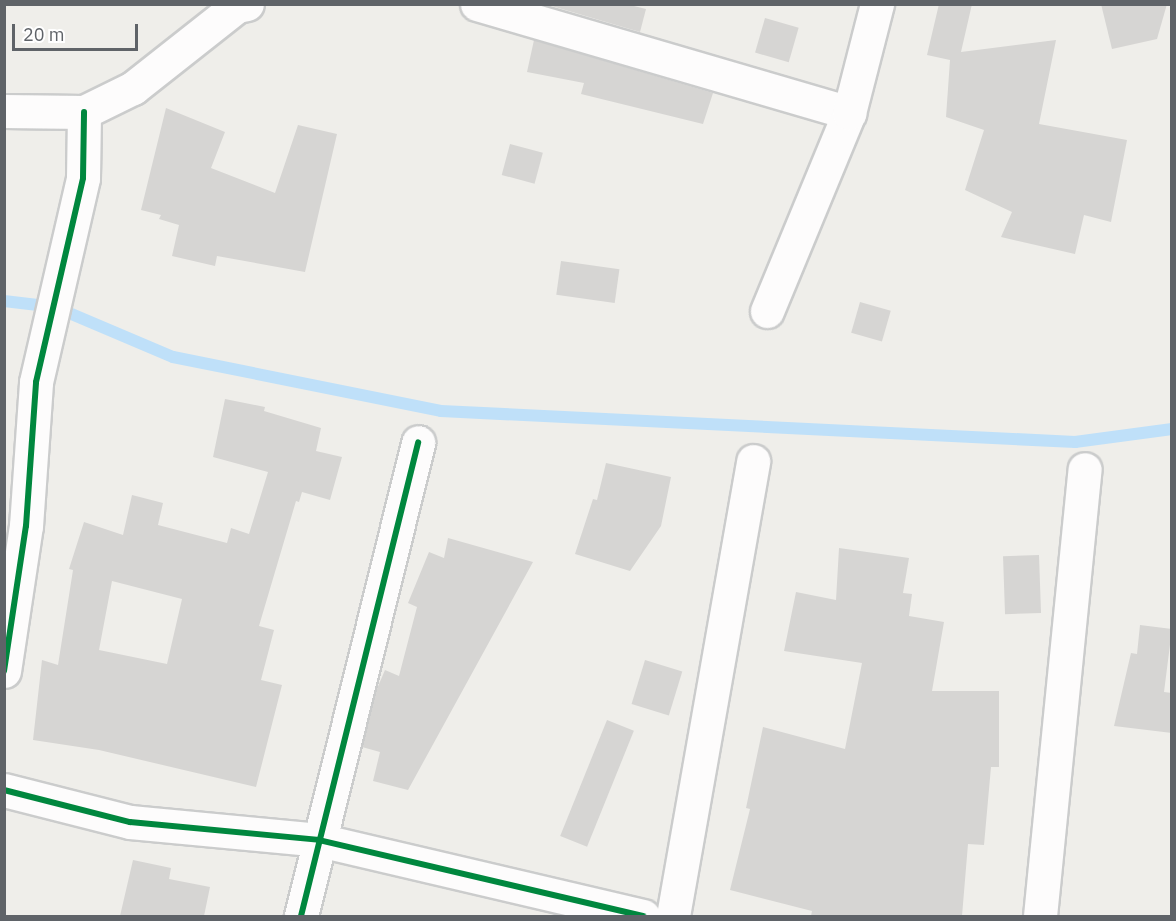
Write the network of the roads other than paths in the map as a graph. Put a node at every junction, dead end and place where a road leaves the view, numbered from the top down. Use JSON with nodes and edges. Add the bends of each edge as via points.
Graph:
{"nodes":[{"id":1,"x":247,"y":4,"type":"edge"},
{"id":2,"x":477,"y":4,"type":"edge"},
{"id":3,"x":876,"y":4,"type":"edge"},
{"id":4,"x":4,"y":111,"type":"edge"},
{"id":5,"x":84,"y":112,"type":"junction"},
{"id":6,"x":849,"y":113,"type":"junction"},
{"id":7,"x":767,"y":310,"type":"dead end"},
{"id":8,"x":418,"y":442,"type":"dead end"},
{"id":9,"x":753,"y":461,"type":"dead end"},
{"id":10,"x":1085,"y":469,"type":"dead end"},
{"id":11,"x":4,"y":671,"type":"edge"},
{"id":12,"x":4,"y":790,"type":"edge"},
{"id":13,"x":320,"y":840,"type":"junction"},
{"id":14,"x":301,"y":916,"type":"edge"},
{"id":15,"x":643,"y":916,"type":"edge"},
{"id":16,"x":673,"y":916,"type":"edge"},
{"id":17,"x":1040,"y":916,"type":"edge"}],
"edges":[{"from":1,"to":5,"type":"street","via":[[237,6],[133,88]]},
{"from":2,"to":6,"type":"street"},
{"from":3,"to":6,"type":"street"},
{"from":4,"to":5,"type":"street"},
{"from":5,"to":11,"type":"street","via":[[83,178],[36,382],[26,526]]},
{"from":6,"to":7,"type":"street"},
{"from":8,"to":13,"type":"street"},
{"from":9,"to":16,"type":"street"},
{"from":10,"to":17,"type":"street"},
{"from":12,"to":13,"type":"street","via":[[130,822]]},
{"from":13,"to":14,"type":"street"},
{"from":13,"to":15,"type":"street"}]}
